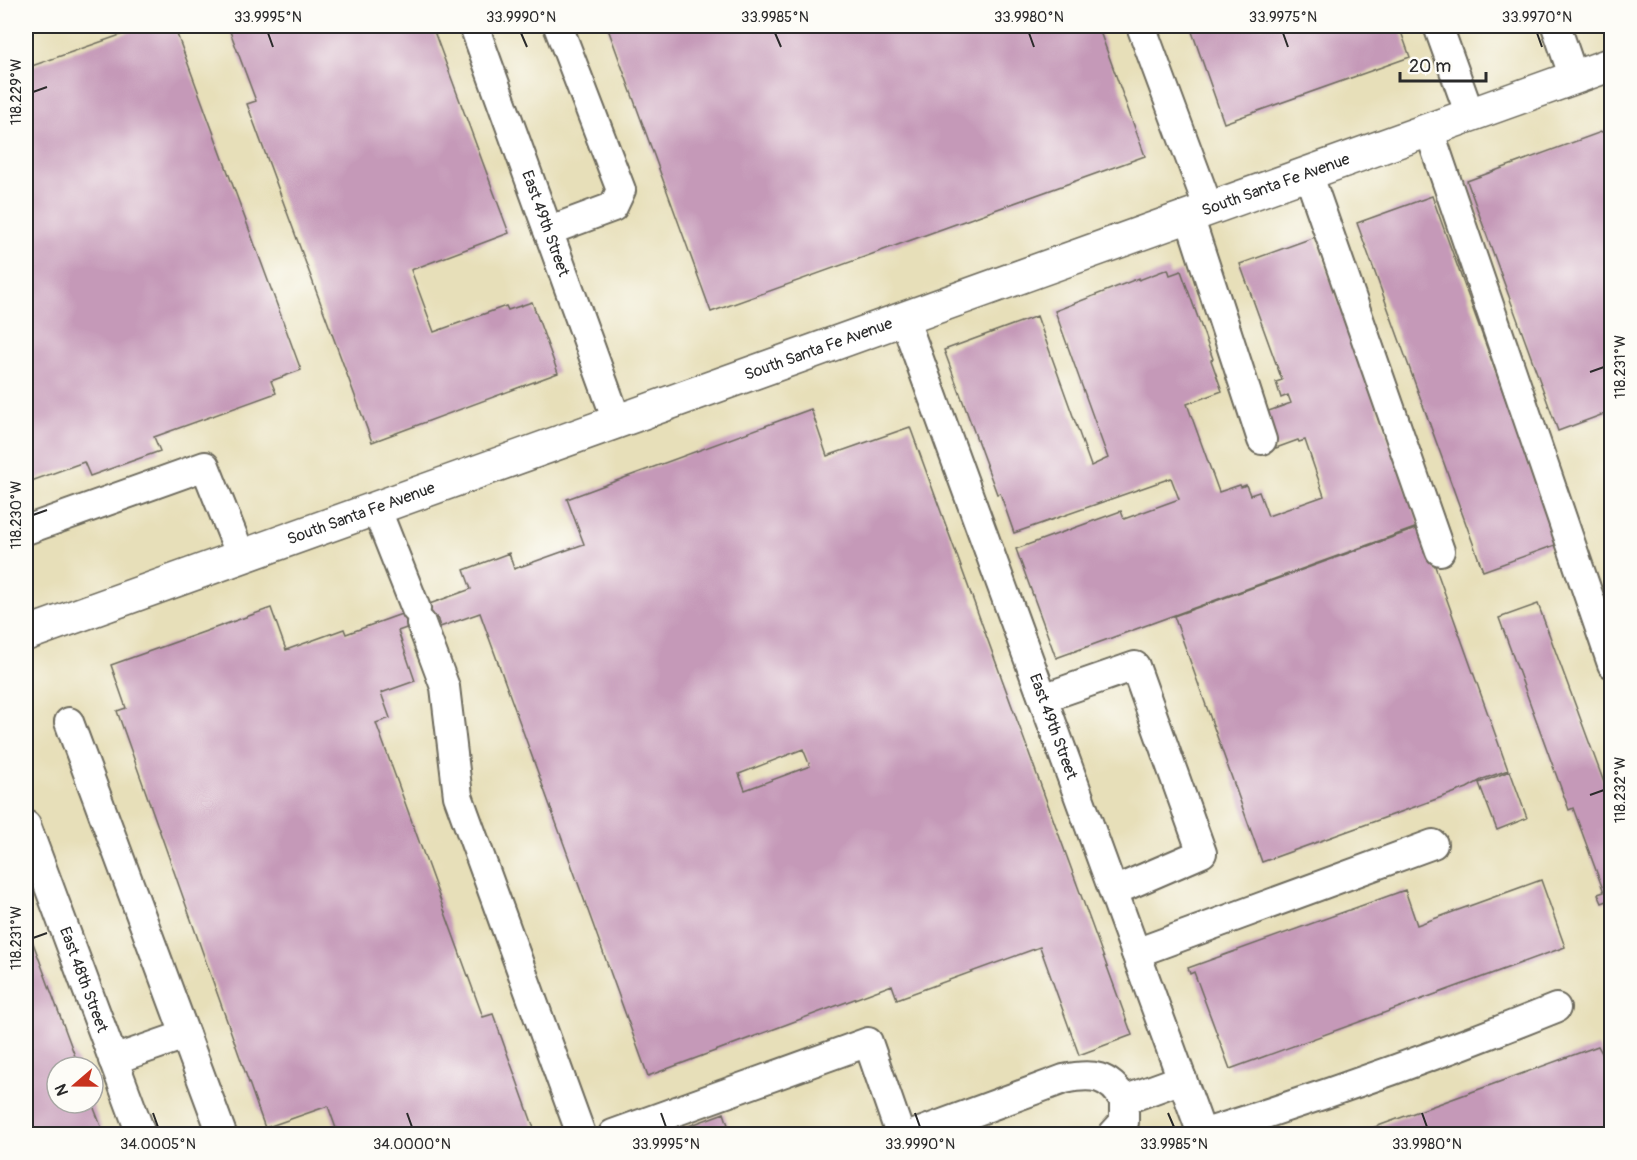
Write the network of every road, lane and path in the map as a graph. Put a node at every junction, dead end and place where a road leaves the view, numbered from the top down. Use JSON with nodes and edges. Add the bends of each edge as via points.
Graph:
{"nodes":[{"id":1,"x":474,"y":26,"type":"edge"},
{"id":2,"x":558,"y":26,"type":"edge"},
{"id":3,"x":1141,"y":26,"type":"edge"},
{"id":4,"x":1438,"y":26,"type":"edge"},
{"id":5,"x":1556,"y":26,"type":"edge"},
{"id":6,"x":1611,"y":64,"type":"edge"},
{"id":7,"x":1574,"y":78,"type":"junction"},
{"id":8,"x":1470,"y":115,"type":"junction"},
{"id":9,"x":1429,"y":130,"type":"junction"},
{"id":10,"x":1308,"y":173,"type":"junction"},
{"id":11,"x":1199,"y":213,"type":"junction"},
{"id":12,"x":548,"y":231,"type":"junction"},
{"id":13,"x":904,"y":318,"type":"junction"},
{"id":14,"x":617,"y":421,"type":"junction"},
{"id":15,"x":1262,"y":440,"type":"dead end"},
{"id":16,"x":376,"y":508,"type":"junction"},
{"id":17,"x":26,"y":531,"type":"edge"},
{"id":18,"x":1440,"y":551,"type":"dead end"},
{"id":19,"x":241,"y":556,"type":"junction"},
{"id":20,"x":26,"y":634,"type":"edge"},
{"id":21,"x":1611,"y":664,"type":"edge"},
{"id":22,"x":1043,"y":698,"type":"junction"},
{"id":23,"x":69,"y":722,"type":"dead end"},
{"id":24,"x":26,"y":825,"type":"edge"},
{"id":25,"x":1433,"y":844,"type":"dead end"},
{"id":26,"x":1114,"y":891,"type":"junction"},
{"id":27,"x":1136,"y":953,"type":"junction"},
{"id":28,"x":1556,"y":1008,"type":"dead end"},
{"id":29,"x":185,"y":1035,"type":"junction"},
{"id":30,"x":113,"y":1060,"type":"junction"},
{"id":31,"x":1182,"y":1078,"type":"junction"},
{"id":32,"x":1124,"y":1100,"type":"junction"},
{"id":33,"x":141,"y":1134,"type":"edge"},
{"id":34,"x":222,"y":1134,"type":"edge"},
{"id":35,"x":581,"y":1134,"type":"edge"},
{"id":36,"x":613,"y":1134,"type":"edge"},
{"id":37,"x":900,"y":1134,"type":"edge"},
{"id":38,"x":915,"y":1134,"type":"edge"},
{"id":39,"x":1113,"y":1134,"type":"edge"},
{"id":40,"x":1202,"y":1134,"type":"edge"}],
"edges":[{"from":1,"to":12,"type":"street","name":"East 49th Street"},
{"from":2,"to":12,"type":"street","via":[[621,190],[613,207]]},
{"from":3,"to":11,"type":"street"},
{"from":4,"to":8,"type":"street"},
{"from":5,"to":7,"type":"street"},
{"from":6,"to":7,"type":"main road","name":"South Santa Fe Avenue"},
{"from":7,"to":8,"type":"main road","name":"South Santa Fe Avenue"},
{"from":8,"to":9,"type":"main road","name":"South Santa Fe Avenue"},
{"from":9,"to":10,"type":"main road","name":"South Santa Fe Avenue"},
{"from":9,"to":21,"type":"street"},
{"from":10,"to":11,"type":"main road","name":"South Santa Fe Avenue"},
{"from":10,"to":18,"type":"street"},
{"from":11,"to":13,"type":"main road","name":"South Santa Fe Avenue"},
{"from":11,"to":15,"type":"street"},
{"from":12,"to":14,"type":"street","name":"East 49th Street"},
{"from":13,"to":14,"type":"main road","name":"South Santa Fe Avenue"},
{"from":13,"to":22,"type":"street","name":"East 49th Street"},
{"from":14,"to":16,"type":"main road","name":"South Santa Fe Avenue"},
{"from":16,"to":19,"type":"main road","name":"South Santa Fe Avenue"},
{"from":16,"to":35,"type":"street","via":[[445,687],[458,796]]},
{"from":17,"to":19,"type":"street","via":[[205,466]]},
{"from":19,"to":20,"type":"main road","name":"South Santa Fe Avenue"},
{"from":22,"to":26,"type":"street","name":"East 49th Street"},
{"from":22,"to":26,"type":"street","via":[[1135,666],[1202,853]]},
{"from":23,"to":29,"type":"street"},
{"from":24,"to":30,"type":"street","name":"East 48th Street"},
{"from":25,"to":27,"type":"street"},
{"from":26,"to":27,"type":"street","name":"East 49th Street"},
{"from":27,"to":31,"type":"street","name":"East 49th Street"},
{"from":28,"to":40,"type":"street","via":[[1453,1049]]},
{"from":29,"to":30,"type":"street"},
{"from":29,"to":34,"type":"street"},
{"from":30,"to":33,"type":"street","name":"East 48th Street"},
{"from":31,"to":32,"type":"street"},
{"from":31,"to":40,"type":"street","name":"East 49th Street"},
{"from":32,"to":38,"type":"street","via":[[1117,1088],[1103,1078],[1083,1075]]},
{"from":32,"to":39,"type":"street","via":[[1124,1122]]},
{"from":36,"to":37,"type":"street","via":[[868,1042]]}]}
